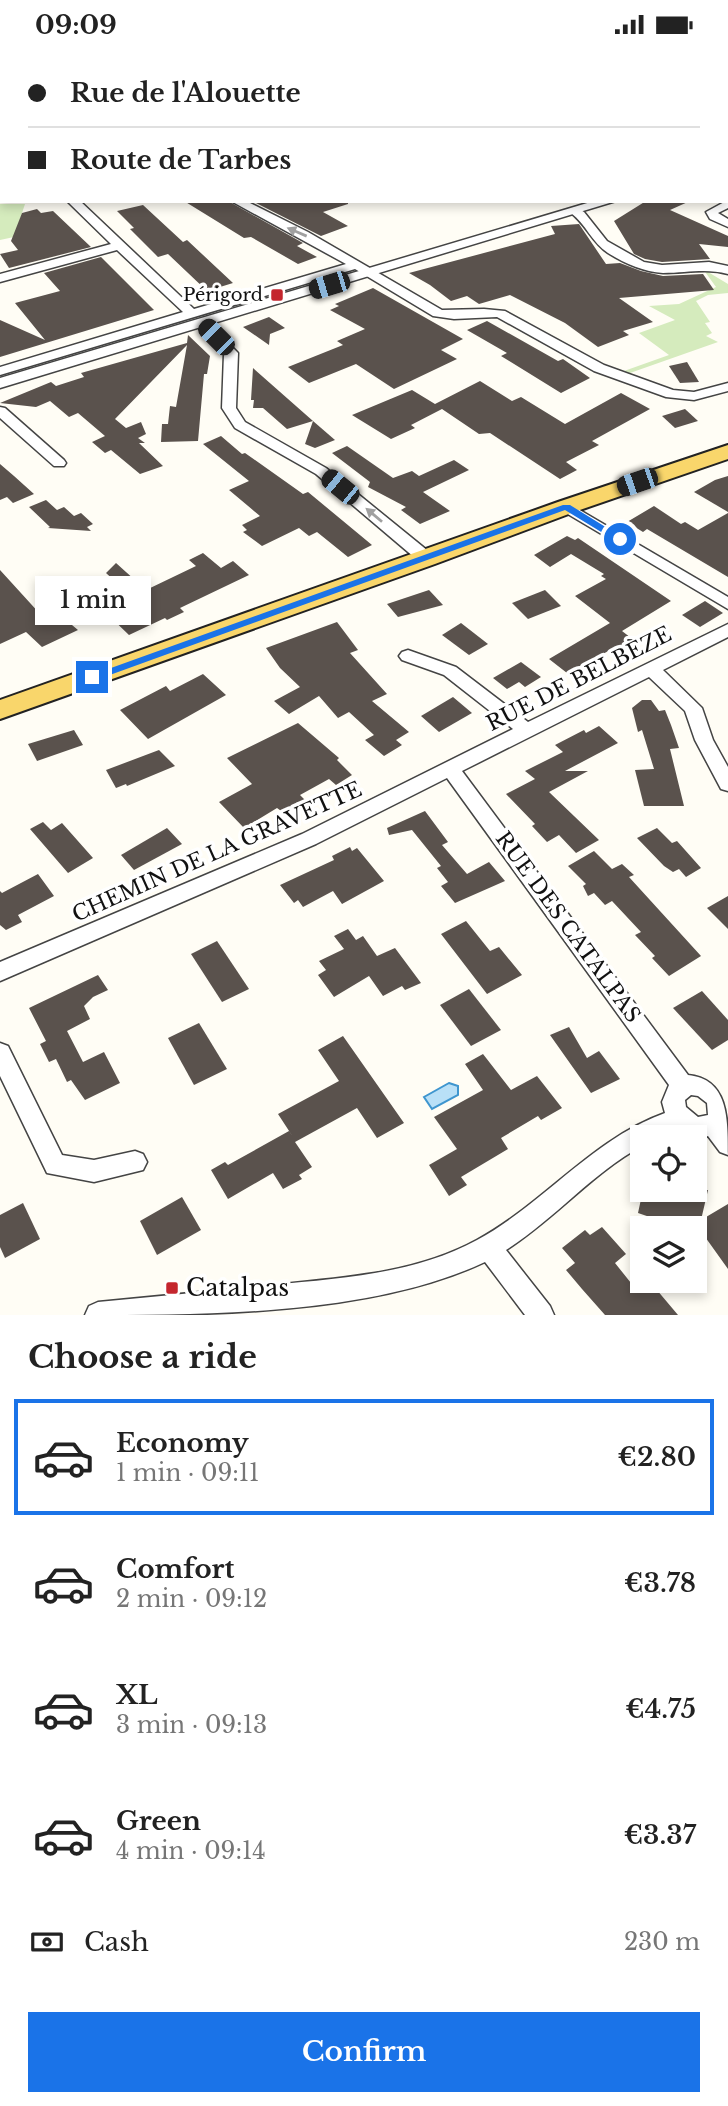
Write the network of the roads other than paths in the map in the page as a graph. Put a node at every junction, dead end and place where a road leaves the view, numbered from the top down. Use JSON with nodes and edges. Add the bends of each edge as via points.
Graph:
{"nodes":[{"id":1,"x":75,"y":203,"type":"edge"},
{"id":2,"x":241,"y":203,"type":"edge"},
{"id":3,"x":602,"y":203,"type":"edge"},
{"id":4,"x":728,"y":203,"type":"edge"},
{"id":5,"x":575,"y":211,"type":"junction"},
{"id":6,"x":728,"y":224,"type":"edge"},
{"id":7,"x":121,"y":245,"type":"junction"},
{"id":8,"x":362,"y":269,"type":"junction"},
{"id":9,"x":728,"y":270,"type":"edge"},
{"id":10,"x":0,"y":278,"type":"edge"},
{"id":11,"x":197,"y":319,"type":"junction"},
{"id":12,"x":0,"y":371,"type":"edge"},
{"id":13,"x":0,"y":383,"type":"edge"},
{"id":14,"x":728,"y":387,"type":"edge"},
{"id":15,"x":0,"y":411,"type":"edge"},
{"id":16,"x":728,"y":452,"type":"edge"},
{"id":17,"x":59,"y":463,"type":"dead end"},
{"id":18,"x":566,"y":507,"type":"junction"},
{"id":19,"x":427,"y":559,"type":"junction"},
{"id":20,"x":728,"y":604,"type":"edge"},
{"id":21,"x":728,"y":630,"type":"edge"},
{"id":22,"x":408,"y":656,"type":"dead end"},
{"id":23,"x":650,"y":668,"type":"junction"},
{"id":24,"x":0,"y":710,"type":"edge"},
{"id":25,"x":526,"y":730,"type":"junction"},
{"id":26,"x":451,"y":769,"type":"junction"},
{"id":27,"x":728,"y":784,"type":"edge"},
{"id":28,"x":0,"y":972,"type":"edge"},
{"id":29,"x":0,"y":1053,"type":"edge"},
{"id":30,"x":684,"y":1087,"type":"junction"},
{"id":31,"x":723,"y":1094,"type":"edge"},
{"id":32,"x":679,"y":1119,"type":"junction"},
{"id":33,"x":714,"y":1125,"type":"junction"},
{"id":34,"x":728,"y":1144,"type":"edge"},
{"id":35,"x":135,"y":1162,"type":"dead end"},
{"id":36,"x":488,"y":1248,"type":"junction"},
{"id":37,"x":98,"y":1315,"type":"edge"},
{"id":38,"x":541,"y":1315,"type":"edge"}],
"edges":[{"from":1,"to":7,"type":"street"},
{"from":8,"to":2,"type":"street","one_way":true},
{"from":3,"to":5,"type":"street"},
{"from":4,"to":6,"type":"street","via":[[712,212]]},
{"from":5,"to":8,"type":"street"},
{"from":5,"to":9,"type":"street","via":[[589,221],[605,245],[646,266],[712,264]]},
{"from":7,"to":10,"type":"street"},
{"from":7,"to":11,"type":"street"},
{"from":8,"to":11,"type":"street"},
{"from":8,"to":14,"type":"street","via":[[441,314],[500,314],[592,365],[671,394],[694,395]]},
{"from":11,"to":12,"type":"street"},
{"from":11,"to":13,"type":"street"},
{"from":19,"to":11,"type":"street","one_way":true,"via":[[321,471],[240,425],[229,408],[231,353]]},
{"from":15,"to":17,"type":"street"},
{"from":16,"to":18,"type":"main road"},
{"from":18,"to":19,"type":"main road"},
{"from":18,"to":20,"type":"street"},
{"from":19,"to":24,"type":"main road"},
{"from":21,"to":23,"type":"street","name":"RUE DE BELBÈZE"},
{"from":22,"to":25,"type":"street","via":[[450,671]]},
{"from":23,"to":25,"type":"street","name":"RUE DE BELBÈZE"},
{"from":23,"to":27,"type":"street","via":[[693,708]]},
{"from":25,"to":26,"type":"street","name":"RUE DE BELBÈZE"},
{"from":26,"to":28,"type":"street","name":"CHEMIN DE LA GRAVETTE","via":[[309,839]]},
{"from":26,"to":30,"type":"street","name":"RUE DES CATALPAS"},
{"from":29,"to":35,"type":"street","via":[[55,1165],[94,1171]]},
{"from":30,"to":31,"type":"street","via":[[699,1085]]},
{"from":30,"to":32,"type":"street","via":[[673,1097]]},
{"from":31,"to":33,"type":"street","via":[[721,1115]]},
{"from":32,"to":33,"type":"street","via":[[698,1128]]},
{"from":32,"to":36,"type":"street","via":[[664,1122],[612,1152]]},
{"from":33,"to":34,"type":"street"},
{"from":36,"to":37,"type":"street","via":[[412,1279],[366,1288]]},
{"from":36,"to":38,"type":"street"}]}
